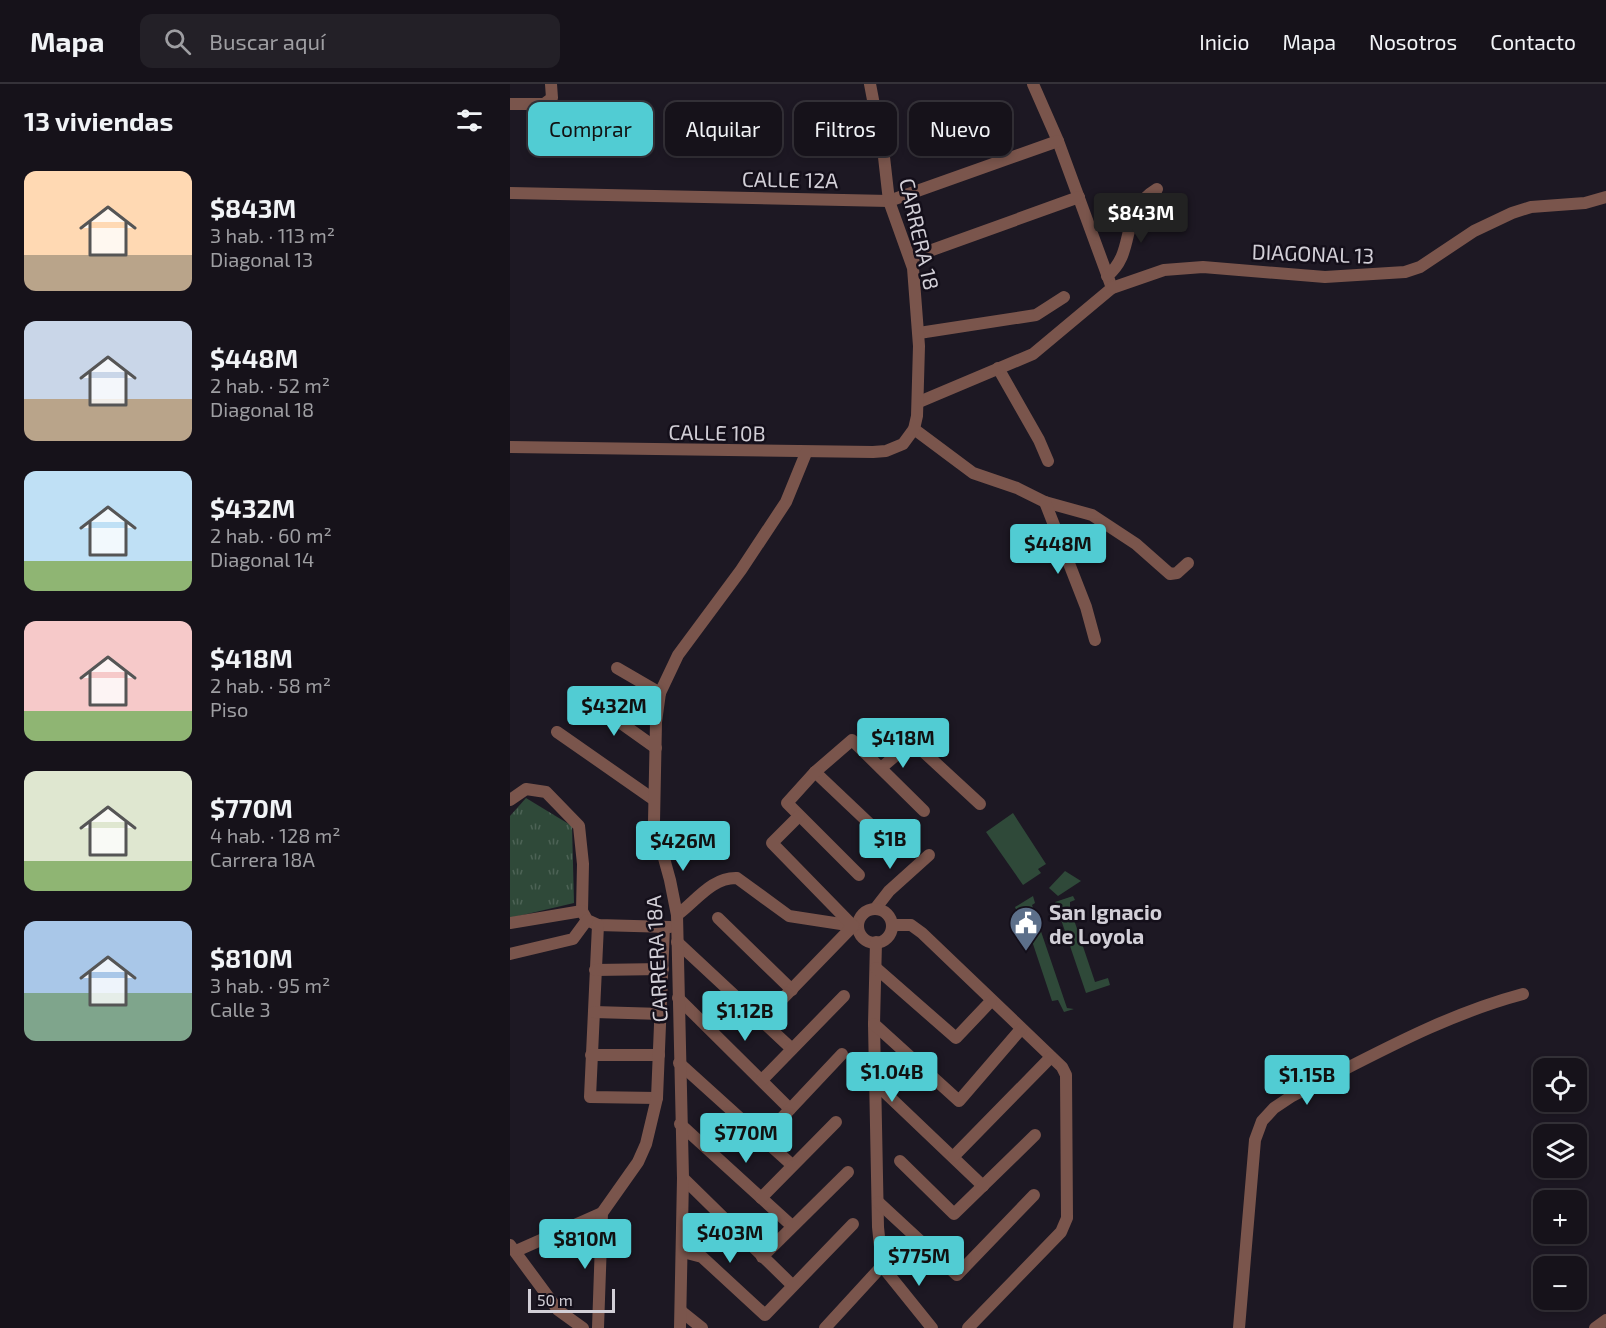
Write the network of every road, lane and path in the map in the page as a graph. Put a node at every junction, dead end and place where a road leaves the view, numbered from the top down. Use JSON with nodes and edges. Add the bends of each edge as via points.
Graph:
{"nodes":[{"id":1,"x":551,"y":84,"type":"edge"},
{"id":2,"x":870,"y":84,"type":"edge"},
{"id":3,"x":1033,"y":84,"type":"edge"},
{"id":4,"x":510,"y":104,"type":"edge"},
{"id":5,"x":1058,"y":141,"type":"junction"},
{"id":6,"x":1157,"y":189,"type":"dead end"},
{"id":7,"x":510,"y":193,"type":"edge"},
{"id":8,"x":1079,"y":197,"type":"junction"},
{"id":9,"x":1606,"y":197,"type":"edge"},
{"id":10,"x":889,"y":201,"type":"junction"},
{"id":11,"x":910,"y":258,"type":"junction"},
{"id":12,"x":1109,"y":282,"type":"junction"},
{"id":13,"x":1064,"y":297,"type":"dead end"},
{"id":14,"x":919,"y":333,"type":"junction"},
{"id":15,"x":999,"y":368,"type":"junction"},
{"id":16,"x":919,"y":402,"type":"junction"},
{"id":17,"x":914,"y":429,"type":"junction"},
{"id":18,"x":510,"y":447,"type":"edge"},
{"id":19,"x":806,"y":453,"type":"junction"},
{"id":20,"x":1048,"y":461,"type":"dead end"},
{"id":21,"x":1046,"y":502,"type":"junction"},
{"id":22,"x":1188,"y":563,"type":"dead end"},
{"id":23,"x":1095,"y":640,"type":"dead end"},
{"id":24,"x":617,"y":668,"type":"dead end"},
{"id":25,"x":660,"y":693,"type":"junction"},
{"id":26,"x":590,"y":701,"type":"dead end"},
{"id":27,"x":557,"y":732,"type":"dead end"},
{"id":28,"x":656,"y":748,"type":"junction"},
{"id":29,"x":881,"y":768,"type":"junction"},
{"id":30,"x":815,"y":772,"type":"junction"},
{"id":31,"x":653,"y":799,"type":"junction"},
{"id":32,"x":510,"y":800,"type":"edge"},
{"id":33,"x":980,"y":804,"type":"dead end"},
{"id":34,"x":924,"y":811,"type":"dead end"},
{"id":35,"x":799,"y":816,"type":"junction"},
{"id":36,"x":891,"y":844,"type":"dead end"},
{"id":37,"x":929,"y":855,"type":"dead end"},
{"id":38,"x":859,"y":875,"type":"dead end"},
{"id":39,"x":876,"y":909,"type":"junction"},
{"id":40,"x":718,"y":918,"type":"dead end"},
{"id":41,"x":589,"y":919,"type":"junction"},
{"id":42,"x":677,"y":921,"type":"junction"},
{"id":43,"x":510,"y":922,"type":"edge"},
{"id":44,"x":855,"y":926,"type":"junction"},
{"id":45,"x":892,"y":926,"type":"junction"},
{"id":46,"x":664,"y":927,"type":"junction"},
{"id":47,"x":677,"y":942,"type":"junction"},
{"id":48,"x":876,"y":942,"type":"junction"},
{"id":49,"x":510,"y":954,"type":"edge"},
{"id":50,"x":876,"y":968,"type":"junction"},
{"id":51,"x":663,"y":969,"type":"junction"},
{"id":52,"x":595,"y":970,"type":"junction"},
{"id":53,"x":792,"y":990,"type":"junction"},
{"id":54,"x":1523,"y":994,"type":"dead end"},
{"id":55,"x":844,"y":996,"type":"dead end"},
{"id":56,"x":678,"y":998,"type":"junction"},
{"id":57,"x":991,"y":1001,"type":"junction"},
{"id":58,"x":594,"y":1012,"type":"junction"},
{"id":59,"x":662,"y":1014,"type":"junction"},
{"id":60,"x":761,"y":1021,"type":"junction"},
{"id":61,"x":874,"y":1024,"type":"junction"},
{"id":62,"x":1021,"y":1029,"type":"junction"},
{"id":63,"x":792,"y":1049,"type":"junction"},
{"id":64,"x":842,"y":1054,"type":"dead end"},
{"id":65,"x":591,"y":1055,"type":"junction"},
{"id":66,"x":659,"y":1055,"type":"junction"},
{"id":67,"x":1051,"y":1057,"type":"junction"},
{"id":68,"x":679,"y":1063,"type":"junction"},
{"id":69,"x":762,"y":1080,"type":"junction"},
{"id":70,"x":876,"y":1084,"type":"junction"},
{"id":71,"x":657,"y":1098,"type":"junction"},
{"id":72,"x":790,"y":1108,"type":"junction"},
{"id":73,"x":836,"y":1122,"type":"dead end"},
{"id":74,"x":680,"y":1124,"type":"junction"},
{"id":75,"x":1035,"y":1135,"type":"dead end"},
{"id":76,"x":762,"y":1139,"type":"junction"},
{"id":77,"x":954,"y":1156,"type":"junction"},
{"id":78,"x":900,"y":1161,"type":"dead end"},
{"id":79,"x":792,"y":1165,"type":"junction"},
{"id":80,"x":848,"y":1172,"type":"dead end"},
{"id":81,"x":683,"y":1178,"type":"junction"},
{"id":82,"x":983,"y":1186,"type":"junction"},
{"id":83,"x":1034,"y":1195,"type":"dead end"},
{"id":84,"x":761,"y":1197,"type":"junction"},
{"id":85,"x":878,"y":1202,"type":"junction"},
{"id":86,"x":602,"y":1213,"type":"junction"},
{"id":87,"x":853,"y":1224,"type":"dead end"},
{"id":88,"x":792,"y":1226,"type":"junction"},
{"id":89,"x":513,"y":1248,"type":"edge"},
{"id":90,"x":683,"y":1252,"type":"junction"},
{"id":91,"x":762,"y":1257,"type":"junction"},
{"id":92,"x":882,"y":1266,"type":"junction"},
{"id":93,"x":792,"y":1285,"type":"junction"},
{"id":94,"x":682,"y":1312,"type":"junction"},
{"id":95,"x":1606,"y":1320,"type":"edge"},
{"id":96,"x":829,"y":1327,"type":"edge"},
{"id":97,"x":583,"y":1328,"type":"edge"},
{"id":98,"x":598,"y":1328,"type":"edge"},
{"id":99,"x":680,"y":1328,"type":"edge"},
{"id":100,"x":702,"y":1328,"type":"edge"},
{"id":101,"x":932,"y":1328,"type":"edge"},
{"id":102,"x":968,"y":1328,"type":"edge"},
{"id":103,"x":1239,"y":1328,"type":"edge"},
{"id":104,"x":1595,"y":1328,"type":"edge"}],
"edges":[{"from":1,"to":4,"type":"street","via":[[552,98],[544,104]]},
{"from":2,"to":10,"type":"street","name":"CARRERA 18"},
{"from":3,"to":5,"type":"street"},
{"from":5,"to":8,"type":"street"},
{"from":5,"to":10,"type":"street","name":"CALLE 12A"},
{"from":6,"to":12,"type":"street","via":[[1137,206],[1120,262]]},
{"from":7,"to":10,"type":"street","name":"CALLE 12A"},
{"from":8,"to":11,"type":"street"},
{"from":8,"to":12,"type":"street"},
{"from":9,"to":12,"type":"street","name":"DIAGONAL 13","via":[[1512,213],[1405,272],[1324,277],[1183,267]]},
{"from":10,"to":11,"type":"street","name":"CARRERA 18"},
{"from":11,"to":14,"type":"street","name":"CARRERA 18"},
{"from":12,"to":15,"type":"street","via":[[1043,348]]},
{"from":13,"to":14,"type":"street","via":[[1036,315]]},
{"from":14,"to":16,"type":"street","name":"CARRERA 18"},
{"from":15,"to":16,"type":"street"},
{"from":15,"to":20,"type":"street"},
{"from":16,"to":17,"type":"street","name":"CARRERA 18"},
{"from":17,"to":19,"type":"street","name":"CALLE 10B","via":[[903,444],[886,451]]},
{"from":17,"to":21,"type":"street","via":[[974,473]]},
{"from":18,"to":19,"type":"street","name":"CALLE 10B"},
{"from":19,"to":25,"type":"street","name":"CARRERA 18A","via":[[786,502],[678,655]]},
{"from":21,"to":22,"type":"street","via":[[1092,515],[1136,544],[1170,574]]},
{"from":21,"to":23,"type":"street"},
{"from":24,"to":25,"type":"street"},
{"from":25,"to":28,"type":"street","name":"CARRERA 18A"},
{"from":26,"to":28,"type":"street"},
{"from":27,"to":31,"type":"street"},
{"from":28,"to":31,"type":"street","name":"CARRERA 18A"},
{"from":29,"to":30,"type":"street","via":[[850,739]]},
{"from":29,"to":33,"type":"street","via":[[914,743]]},
{"from":29,"to":34,"type":"street"},
{"from":30,"to":35,"type":"street","via":[[787,801]]},
{"from":30,"to":36,"type":"street"},
{"from":31,"to":42,"type":"street","name":"CARRERA 18A","via":[[657,839]]},
{"from":32,"to":41,"type":"street","via":[[526,789],[546,792],[579,826]]},
{"from":35,"to":38,"type":"street"},
{"from":35,"to":44,"type":"street","via":[[772,843]]},
{"from":37,"to":39,"type":"street","via":[[889,891]]},
{"from":39,"to":44,"type":"street","via":[[861,916]]},
{"from":39,"to":45,"type":"street","via":[[885,912]]},
{"from":40,"to":53,"type":"street"},
{"from":41,"to":43,"type":"street"},
{"from":41,"to":46,"type":"street"},
{"from":41,"to":49,"type":"street","via":[[578,934],[565,942]]},
{"from":41,"to":52,"type":"street"},
{"from":42,"to":44,"type":"street","via":[[715,882],[728,877],[737,878],[789,916]]},
{"from":42,"to":46,"type":"street"},
{"from":42,"to":47,"type":"street","name":"CARRERA 18A"},
{"from":44,"to":48,"type":"street","via":[[864,938]]},
{"from":44,"to":53,"type":"street"},
{"from":45,"to":48,"type":"street","via":[[889,935]]},
{"from":45,"to":57,"type":"street","via":[[911,925],[922,933]]},
{"from":46,"to":51,"type":"street"},
{"from":47,"to":56,"type":"street","name":"CARRERA 18A"},
{"from":47,"to":60,"type":"street"},
{"from":48,"to":50,"type":"street"},
{"from":50,"to":57,"type":"street","via":[[956,1038]]},
{"from":50,"to":61,"type":"street"},
{"from":51,"to":52,"type":"street"},
{"from":51,"to":59,"type":"street"},
{"from":52,"to":58,"type":"street"},
{"from":53,"to":60,"type":"street"},
{"from":54,"to":103,"type":"street","via":[[1430,1026],[1292,1096],[1262,1121],[1251,1160]]},
{"from":55,"to":63,"type":"street"},
{"from":56,"to":68,"type":"street","name":"CARRERA 18A"},
{"from":56,"to":69,"type":"street"},
{"from":57,"to":62,"type":"street"},
{"from":58,"to":59,"type":"street"},
{"from":58,"to":65,"type":"street"},
{"from":59,"to":66,"type":"street"},
{"from":60,"to":63,"type":"street"},
{"from":61,"to":62,"type":"street","via":[[959,1101]]},
{"from":61,"to":70,"type":"street"},
{"from":62,"to":67,"type":"street"},
{"from":63,"to":69,"type":"street"},
{"from":64,"to":72,"type":"street"},
{"from":65,"to":66,"type":"street"},
{"from":65,"to":71,"type":"street","via":[[590,1097]]},
{"from":66,"to":71,"type":"street"},
{"from":67,"to":77,"type":"street"},
{"from":67,"to":102,"type":"street","via":[[1066,1075],[1067,1218],[1061,1232]]},
{"from":68,"to":74,"type":"street","name":"CARRERA 18A"},
{"from":68,"to":76,"type":"street"},
{"from":69,"to":72,"type":"street"},
{"from":70,"to":77,"type":"street"},
{"from":70,"to":85,"type":"street"},
{"from":71,"to":86,"type":"street","via":[[642,1153]]},
{"from":72,"to":76,"type":"street"},
{"from":73,"to":79,"type":"street"},
{"from":74,"to":81,"type":"street","name":"CARRERA 18A"},
{"from":74,"to":84,"type":"street"},
{"from":75,"to":82,"type":"street"},
{"from":76,"to":79,"type":"street"},
{"from":77,"to":82,"type":"street"},
{"from":78,"to":82,"type":"street","via":[[954,1215]]},
{"from":79,"to":84,"type":"street"},
{"from":80,"to":88,"type":"street"},
{"from":81,"to":90,"type":"street","name":"CARRERA 18A"},
{"from":81,"to":91,"type":"street"},
{"from":83,"to":85,"type":"street","via":[[957,1275]]},
{"from":84,"to":88,"type":"street"},
{"from":85,"to":92,"type":"street"},
{"from":86,"to":89,"type":"street"},
{"from":86,"to":98,"type":"street"},
{"from":87,"to":93,"type":"street"},
{"from":88,"to":91,"type":"street"},
{"from":89,"to":97,"type":"street","via":[[558,1310]]},
{"from":90,"to":93,"type":"street","via":[[702,1257],[764,1316]]},
{"from":90,"to":94,"type":"street","name":"CARRERA 18A"},
{"from":91,"to":93,"type":"street"},
{"from":92,"to":96,"type":"street"},
{"from":92,"to":101,"type":"street"},
{"from":94,"to":99,"type":"street","name":"CARRERA 18A"},
{"from":94,"to":100,"type":"street"},
{"from":95,"to":104,"type":"street"}]}
